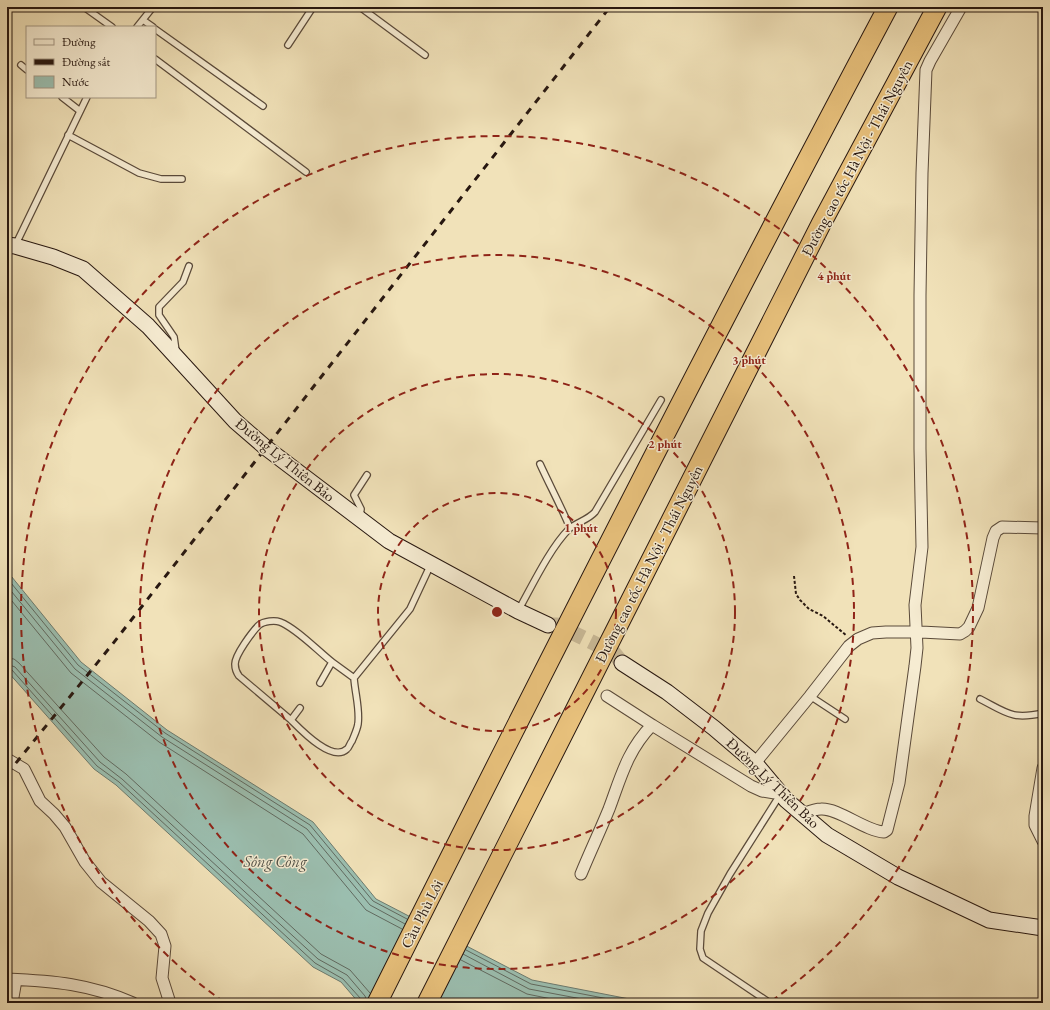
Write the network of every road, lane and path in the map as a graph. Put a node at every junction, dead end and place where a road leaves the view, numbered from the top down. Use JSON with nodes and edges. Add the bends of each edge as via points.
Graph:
{"nodes":[{"id":1,"x":84,"y":7,"type":"edge"},
{"id":2,"x":153,"y":7,"type":"edge"},
{"id":3,"x":313,"y":7,"type":"edge"},
{"id":4,"x":360,"y":7,"type":"edge"},
{"id":5,"x":888,"y":7,"type":"edge"},
{"id":6,"x":937,"y":7,"type":"edge"},
{"id":7,"x":961,"y":7,"type":"edge"},
{"id":8,"x":143,"y":20,"type":"junction"},
{"id":9,"x":111,"y":26,"type":"edge"},
{"id":10,"x":138,"y":26,"type":"edge"},
{"id":11,"x":151,"y":26,"type":"edge"},
{"id":12,"x":156,"y":29,"type":"edge"},
{"id":13,"x":288,"y":45,"type":"dead end"},
{"id":14,"x":425,"y":55,"type":"dead end"},
{"id":15,"x":156,"y":60,"type":"edge"},
{"id":16,"x":21,"y":65,"type":"dead end"},
{"id":17,"x":26,"y":69,"type":"edge"},
{"id":18,"x":63,"y":98,"type":"edge"},
{"id":19,"x":86,"y":98,"type":"edge"},
{"id":20,"x":264,"y":106,"type":"dead end"},
{"id":21,"x":80,"y":111,"type":"junction"},
{"id":22,"x":68,"y":135,"type":"junction"},
{"id":23,"x":306,"y":172,"type":"dead end"},
{"id":24,"x":182,"y":179,"type":"dead end"},
{"id":25,"x":11,"y":246,"type":"edge"},
{"id":26,"x":189,"y":266,"type":"dead end"},
{"id":27,"x":177,"y":357,"type":"junction"},
{"id":28,"x":661,"y":400,"type":"dead end"},
{"id":29,"x":540,"y":464,"type":"dead end"},
{"id":30,"x":367,"y":475,"type":"dead end"},
{"id":31,"x":360,"y":519,"type":"junction"},
{"id":32,"x":570,"y":528,"type":"junction"},
{"id":33,"x":1043,"y":528,"type":"edge"},
{"id":34,"x":431,"y":564,"type":"junction"},
{"id":35,"x":794,"y":576,"type":"dead end"},
{"id":36,"x":518,"y":611,"type":"junction"},
{"id":37,"x":548,"y":625,"type":"tunnel mouth"},
{"id":38,"x":915,"y":632,"type":"junction"},
{"id":39,"x":854,"y":642,"type":"junction"},
{"id":40,"x":332,"y":662,"type":"junction"},
{"id":41,"x":622,"y":663,"type":"tunnel mouth"},
{"id":42,"x":354,"y":678,"type":"junction"},
{"id":43,"x":320,"y":683,"type":"dead end"},
{"id":44,"x":607,"y":696,"type":"dead end"},
{"id":45,"x":810,"y":696,"type":"junction"},
{"id":46,"x":980,"y":699,"type":"dead end"},
{"id":47,"x":300,"y":708,"type":"dead end"},
{"id":48,"x":1043,"y":713,"type":"edge"},
{"id":49,"x":846,"y":719,"type":"dead end"},
{"id":50,"x":292,"y":720,"type":"junction"},
{"id":51,"x":652,"y":725,"type":"junction"},
{"id":52,"x":7,"y":759,"type":"edge"},
{"id":53,"x":755,"y":763,"type":"junction"},
{"id":54,"x":1043,"y":768,"type":"edge"},
{"id":55,"x":780,"y":794,"type":"junction"},
{"id":56,"x":803,"y":814,"type":"junction"},
{"id":57,"x":1043,"y":841,"type":"edge"},
{"id":58,"x":581,"y":874,"type":"dead end"},
{"id":59,"x":1043,"y":928,"type":"edge"},
{"id":60,"x":12,"y":980,"type":"edge"},
{"id":61,"x":12,"y":1003,"type":"edge"},
{"id":62,"x":133,"y":1003,"type":"edge"},
{"id":63,"x":170,"y":1003,"type":"edge"},
{"id":64,"x":378,"y":1003,"type":"edge"},
{"id":65,"x":427,"y":1003,"type":"edge"},
{"id":66,"x":770,"y":1003,"type":"edge"}],
"edges":[{"from":1,"to":9,"type":"lane"},
{"from":2,"to":8,"type":"lane"},
{"from":3,"to":13,"type":"lane"},
{"from":4,"to":14,"type":"lane"},
{"from":5,"to":64,"type":"highway","name":"Cầu Phù Lôi","via":[[783,205]]},
{"from":6,"to":65,"type":"highway","name":"Đường cao tốc Hà Nội - Thái Nguyên","via":[[818,231]]},
{"from":7,"to":38,"type":"street","via":[[926,70],[920,296],[922,547],[915,605]]},
{"from":8,"to":10,"type":"lane"},
{"from":8,"to":11,"type":"lane"},
{"from":12,"to":20,"type":"lane"},
{"from":15,"to":23,"type":"lane"},
{"from":16,"to":17,"type":"lane"},
{"from":18,"to":21,"type":"lane"},
{"from":19,"to":21,"type":"lane"},
{"from":21,"to":22,"type":"lane"},
{"from":22,"to":24,"type":"lane","via":[[139,173],[161,179]]},
{"from":22,"to":25,"type":"lane"},
{"from":25,"to":27,"type":"main road","name":"Đường Lý Thiên Bảo","via":[[53,257],[83,269],[148,326]]},
{"from":26,"to":27,"type":"lane","via":[[183,282],[159,307],[159,315],[174,337]]},
{"from":27,"to":31,"type":"main road","name":"Đường Lý Thiên Bảo","via":[[235,421]]},
{"from":28,"to":32,"type":"lane","via":[[595,512]]},
{"from":29,"to":32,"type":"lane"},
{"from":30,"to":31,"type":"lane","via":[[354,495],[361,509]]},
{"from":31,"to":34,"type":"main road","name":"Đường Lý Thiên Bảo","via":[[389,541]]},
{"from":32,"to":36,"type":"lane","via":[[552,552]]},
{"from":33,"to":38,"type":"street","via":[[1002,527],[996,531],[978,608],[965,631],[960,634]]},
{"from":34,"to":36,"type":"main road","name":"Đường Lý Thiên Bảo"},
{"from":34,"to":42,"type":"lane","via":[[410,609]]},
{"from":35,"to":39,"type":"path","via":[[796,594],[800,600]]},
{"from":36,"to":37,"type":"main road","name":"Đường Lý Thiên Bảo"},
{"from":38,"to":39,"type":"street","via":[[872,633]]},
{"from":38,"to":56,"type":"street","via":[[917,648],[911,703],[899,783],[887,830],[881,832],[833,811],[821,809]]},
{"from":39,"to":45,"type":"street"},
{"from":40,"to":42,"type":"lane"},
{"from":40,"to":43,"type":"lane"},
{"from":40,"to":50,"type":"lane","via":[[280,621],[260,625],[238,653],[235,670],[239,676]]},
{"from":41,"to":53,"type":"main road","name":"Đường Lý Thiên Bảo","via":[[667,692]]},
{"from":42,"to":50,"type":"lane","via":[[358,724],[347,749],[341,752],[327,750],[314,742]]},
{"from":44,"to":51,"type":"street"},
{"from":45,"to":49,"type":"lane"},
{"from":45,"to":53,"type":"street"},
{"from":46,"to":48,"type":"lane","via":[[1016,716]]},
{"from":47,"to":50,"type":"lane"},
{"from":51,"to":55,"type":"street","via":[[751,786]]},
{"from":51,"to":58,"type":"street","via":[[627,760]]},
{"from":52,"to":63,"type":"street","via":[[24,769],[40,801],[65,827],[85,862],[101,882],[161,934],[165,946],[162,978]]},
{"from":53,"to":55,"type":"main road","name":"Đường Lý Thiên Bảo"},
{"from":54,"to":57,"type":"street","via":[[1035,825]]},
{"from":55,"to":56,"type":"main road","name":"Đường Lý Thiên Bảo"},
{"from":55,"to":66,"type":"lane","via":[[708,913],[700,937],[703,958]]},
{"from":56,"to":59,"type":"main road","name":"Đường Lý Thiên Bảo","via":[[827,834],[898,877],[989,920]]},
{"from":60,"to":61,"type":"street"},
{"from":60,"to":62,"type":"street","via":[[71,984],[98,990]]}]}
